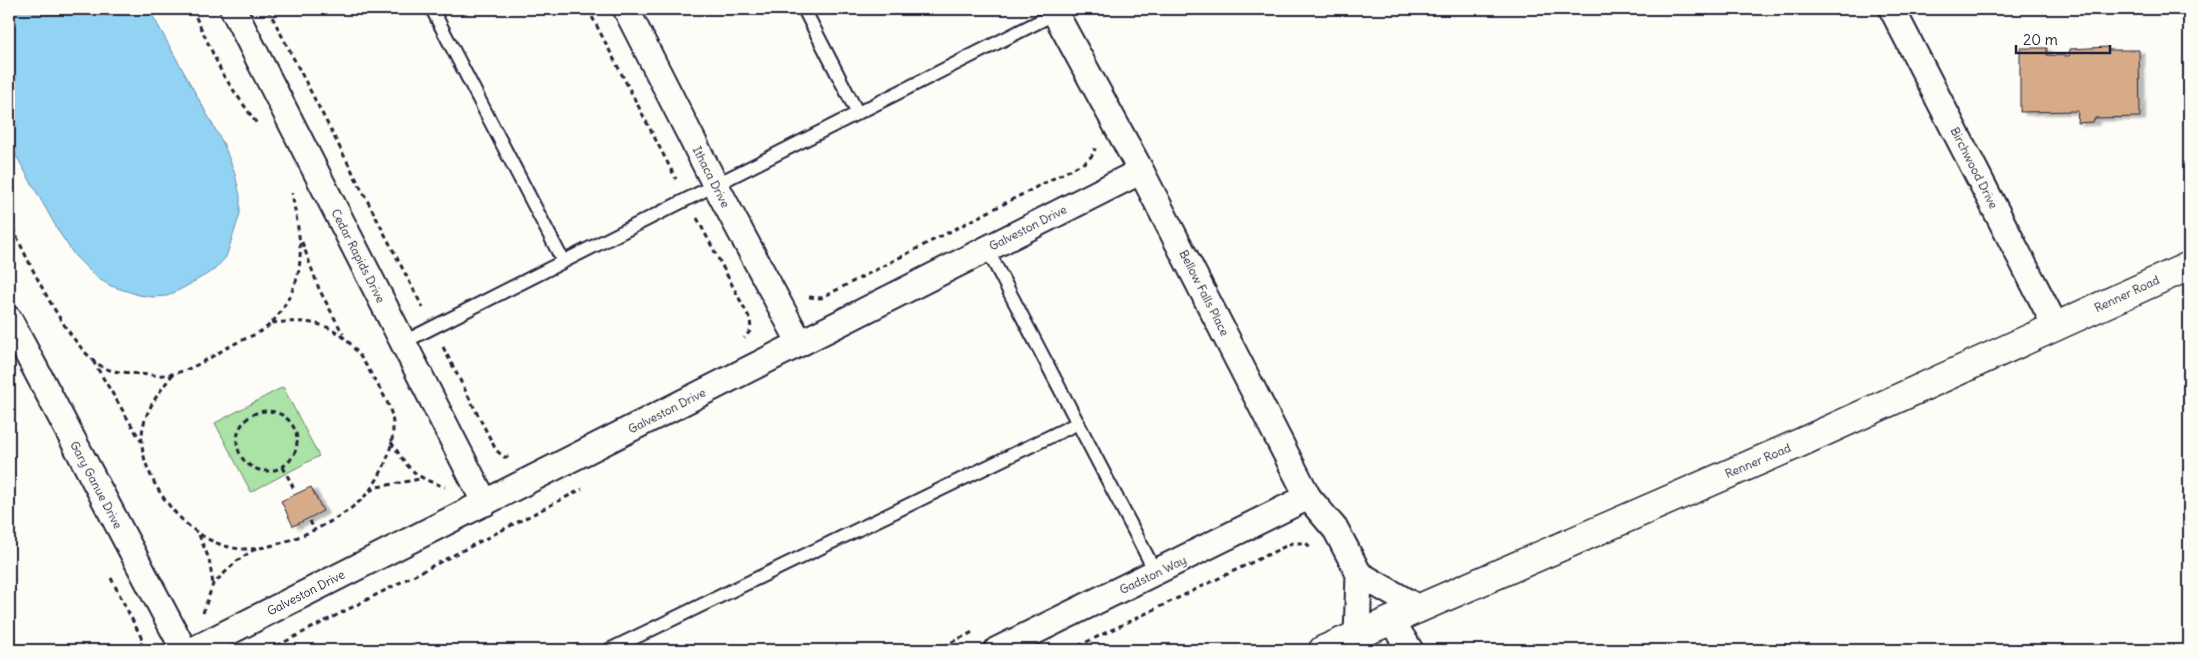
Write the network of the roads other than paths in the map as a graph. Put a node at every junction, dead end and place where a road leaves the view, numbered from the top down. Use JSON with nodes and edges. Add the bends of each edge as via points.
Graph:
{"nodes":[{"id":1,"x":233,"y":9,"type":"edge"},
{"id":2,"x":432,"y":9,"type":"edge"},
{"id":3,"x":626,"y":9,"type":"edge"},
{"id":4,"x":804,"y":9,"type":"edge"},
{"id":5,"x":1892,"y":9,"type":"edge"},
{"id":6,"x":1055,"y":11,"type":"edge"},
{"id":7,"x":857,"y":112,"type":"junction"},
{"id":8,"x":1141,"y":171,"type":"junction"},
{"id":9,"x":715,"y":184,"type":"junction"},
{"id":10,"x":986,"y":249,"type":"junction"},
{"id":11,"x":563,"y":261,"type":"junction"},
{"id":12,"x":2189,"y":266,"type":"edge"},
{"id":13,"x":9,"y":320,"type":"edge"},
{"id":14,"x":2056,"y":327,"type":"junction"},
{"id":15,"x":402,"y":343,"type":"junction"},
{"id":16,"x":800,"y":343,"type":"junction"},
{"id":17,"x":1078,"y":423,"type":"junction"},
{"id":18,"x":1308,"y":497,"type":"junction"},
{"id":19,"x":485,"y":502,"type":"junction"},
{"id":20,"x":1156,"y":573,"type":"junction"},
{"id":21,"x":1360,"y":574,"type":"junction"},
{"id":22,"x":1420,"y":609,"type":"junction"},
{"id":23,"x":1391,"y":620,"type":"junction"},
{"id":24,"x":1357,"y":635,"type":"junction"},
{"id":25,"x":184,"y":650,"type":"edge"},
{"id":26,"x":193,"y":650,"type":"edge"},
{"id":27,"x":608,"y":650,"type":"edge"},
{"id":28,"x":997,"y":650,"type":"edge"},
{"id":29,"x":1323,"y":650,"type":"edge"},
{"id":30,"x":1410,"y":650,"type":"edge"}],
"edges":[{"from":1,"to":15,"type":"street","name":"Cedar Rapids Drive"},
{"from":2,"to":11,"type":"lane"},
{"from":3,"to":9,"type":"street","name":"Ithaca Drive"},
{"from":4,"to":7,"type":"lane"},
{"from":5,"to":14,"type":"street","name":"Birchwood Drive"},
{"from":6,"to":7,"type":"lane"},
{"from":6,"to":8,"type":"street","name":"Bellow Falls Place"},
{"from":7,"to":9,"type":"lane"},
{"from":8,"to":10,"type":"street","name":"Galveston Drive"},
{"from":8,"to":18,"type":"street","name":"Bellow Falls Place"},
{"from":9,"to":11,"type":"lane"},
{"from":9,"to":16,"type":"street","name":"Ithaca Drive"},
{"from":10,"to":16,"type":"street","name":"Galveston Drive"},
{"from":10,"to":17,"type":"lane"},
{"from":11,"to":15,"type":"lane"},
{"from":12,"to":14,"type":"main road","name":"Renner Road"},
{"from":13,"to":25,"type":"street","name":"Gary Ganue Drive"},
{"from":14,"to":22,"type":"main road","name":"Renner Road"},
{"from":15,"to":19,"type":"street","name":"Cedar Rapids Drive"},
{"from":16,"to":19,"type":"street","name":"Galveston Drive"},
{"from":17,"to":20,"type":"lane"},
{"from":17,"to":27,"type":"lane"},
{"from":18,"to":20,"type":"street","name":"Gadston Way"},
{"from":18,"to":21,"type":"street","name":"Bellow Falls Place","via":[[1336,530]]},
{"from":19,"to":26,"type":"street","name":"Galveston Drive"},
{"from":20,"to":28,"type":"street","name":"Gadston Way"},
{"from":21,"to":22,"type":"street"},
{"from":21,"to":24,"type":"street"},
{"from":22,"to":23,"type":"main road","name":"Renner Road"},
{"from":23,"to":24,"type":"main road","name":"Renner Road"},
{"from":23,"to":30,"type":"street"},
{"from":24,"to":29,"type":"main road","name":"Renner Road"}]}
